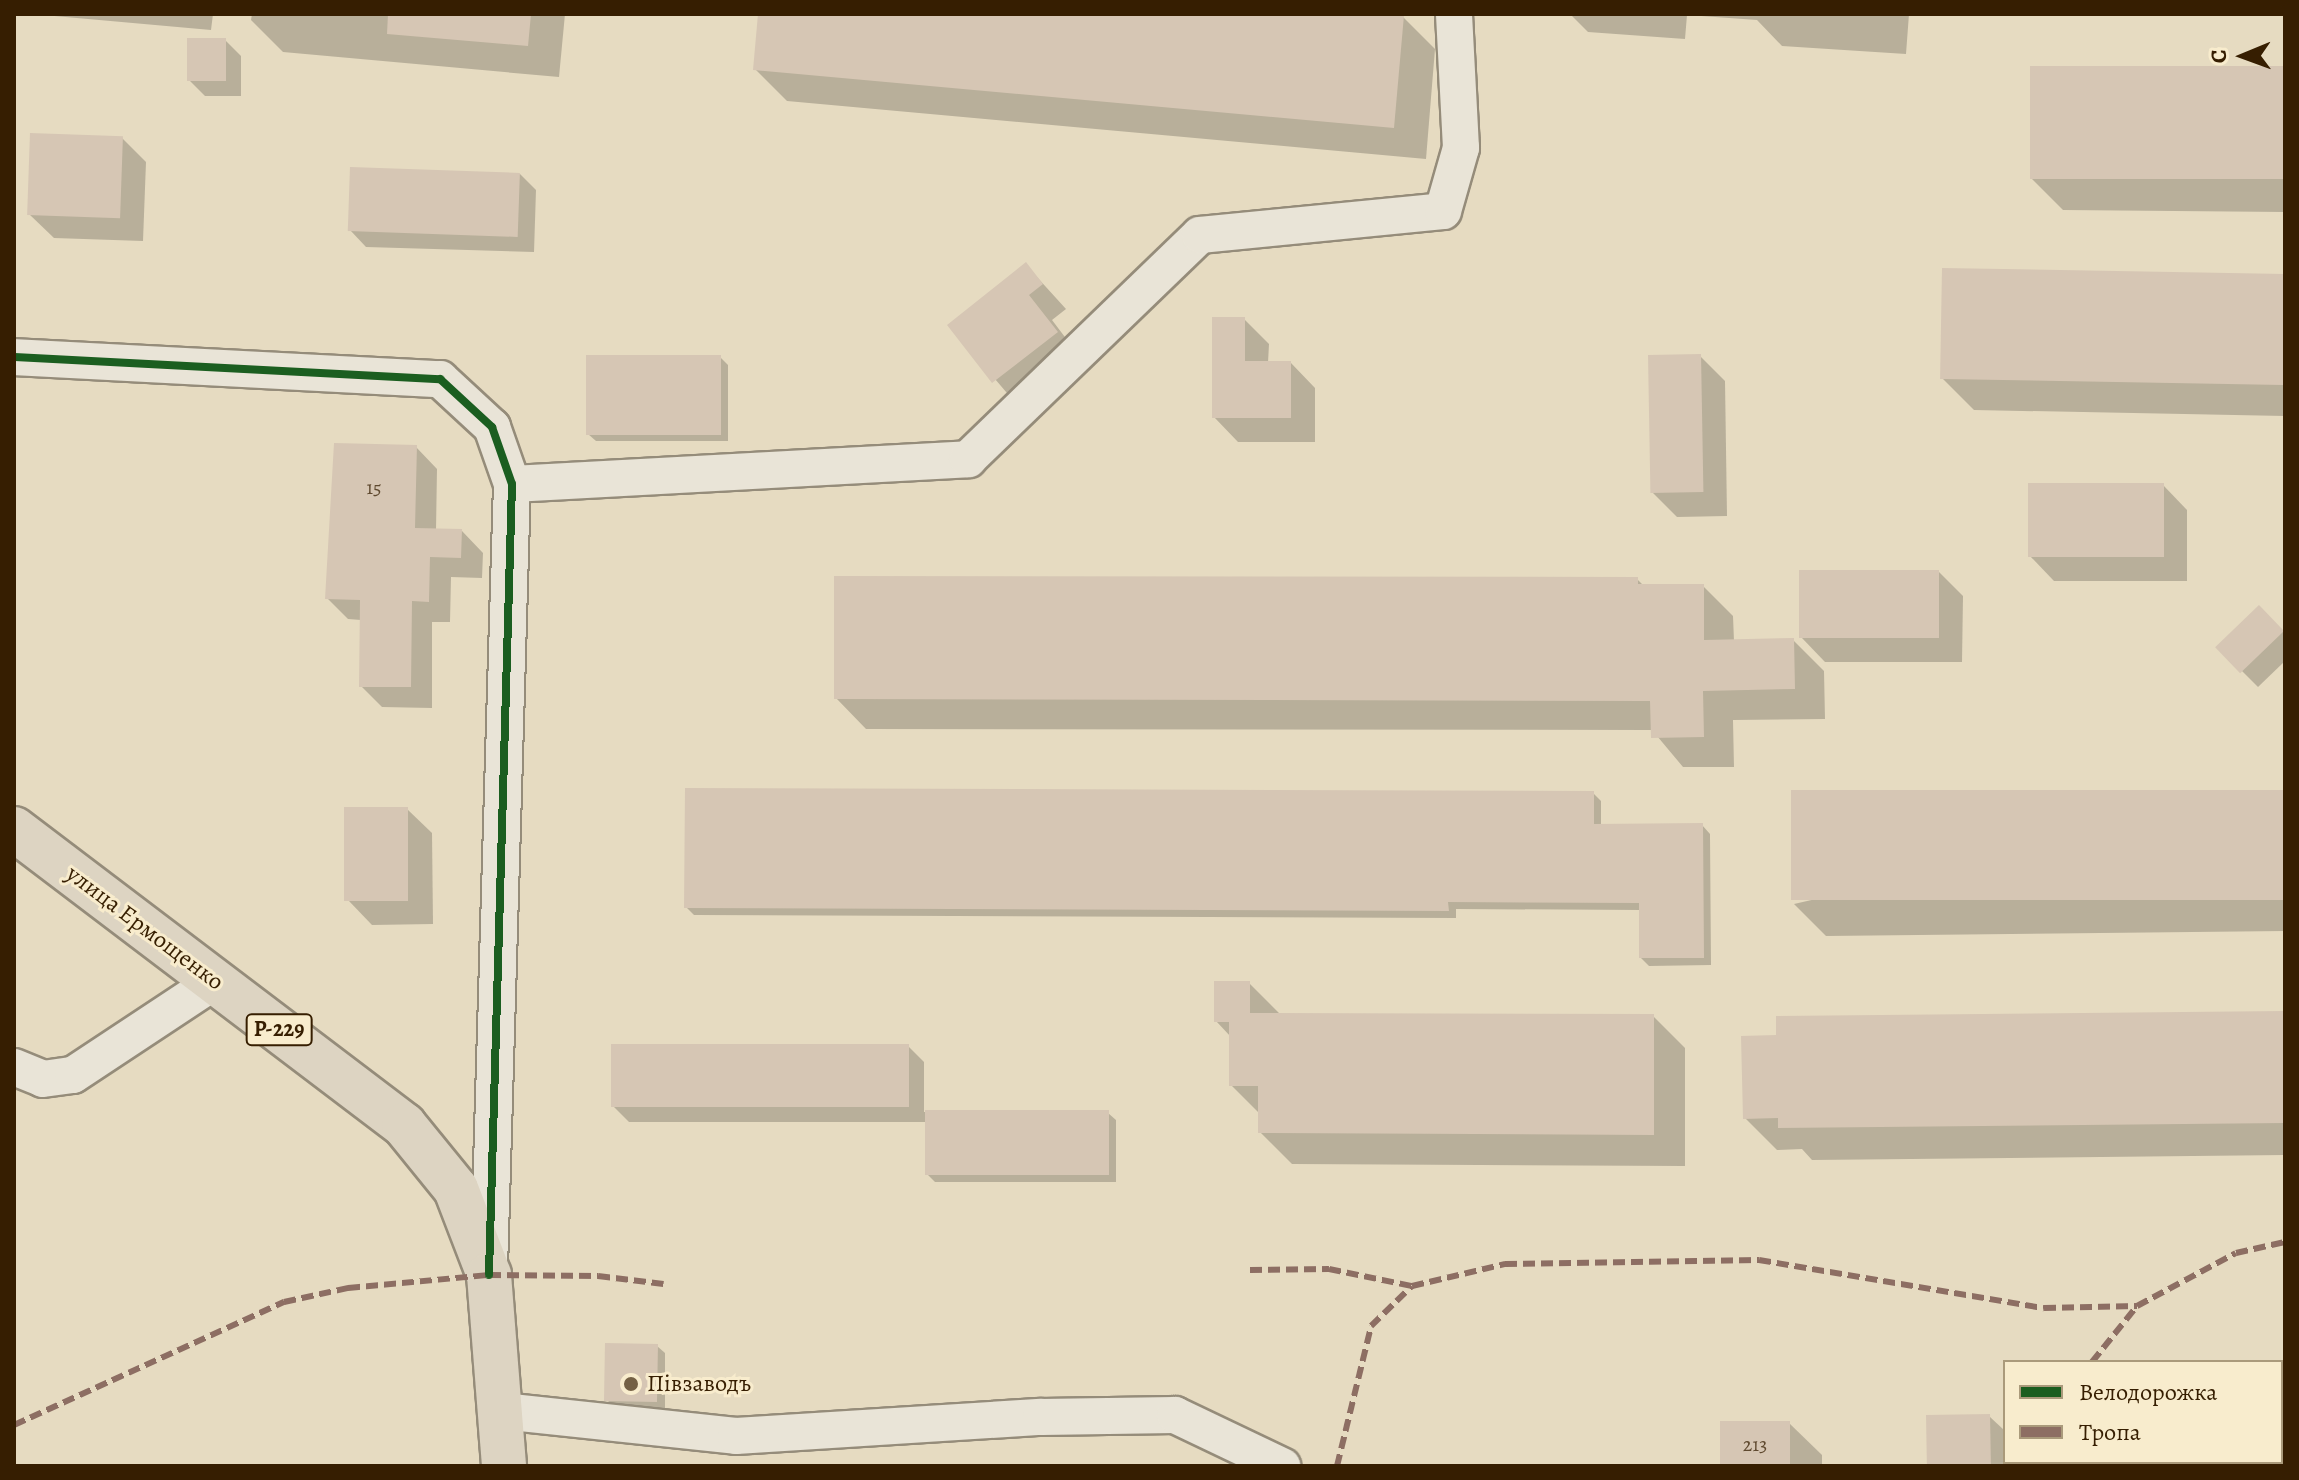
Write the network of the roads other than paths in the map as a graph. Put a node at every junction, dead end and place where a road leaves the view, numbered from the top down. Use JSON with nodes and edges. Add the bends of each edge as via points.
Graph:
{"nodes":[{"id":1,"x":1454,"y":14,"type":"edge"},
{"id":2,"x":14,"y":357,"type":"edge"},
{"id":3,"x":512,"y":484,"type":"junction"},
{"id":4,"x":15,"y":839,"type":"edge"},
{"id":5,"x":215,"y":981,"type":"junction"},
{"id":6,"x":14,"y":1067,"type":"edge"},
{"id":7,"x":489,"y":1275,"type":"junction"},
{"id":8,"x":502,"y":1411,"type":"junction"},
{"id":9,"x":504,"y":1466,"type":"edge"},
{"id":10,"x":1282,"y":1466,"type":"edge"}],
"edges":[{"from":1,"to":3,"type":"street","via":[[1461,148],[1443,211],[1200,235],[968,459]]},
{"from":2,"to":3,"type":"street","via":[[440,379],[492,427]]},
{"from":3,"to":7,"type":"street"},
{"from":4,"to":5,"type":"highway","name":"улица Ермощенко","number":"Р-229"},
{"from":5,"to":6,"type":"street","via":[[73,1075],[43,1079]]},
{"from":5,"to":7,"type":"highway","name":"улица Ермощенко","number":"Р-229","via":[[404,1125],[456,1189]]},
{"from":7,"to":8,"type":"highway","name":"улица Ермощенко","number":"Р-229"},
{"from":8,"to":9,"type":"highway","name":"улица Ермощенко","number":"Р-229"},
{"from":8,"to":10,"type":"street","via":[[736,1436],[1041,1417],[1175,1415]]}]}
